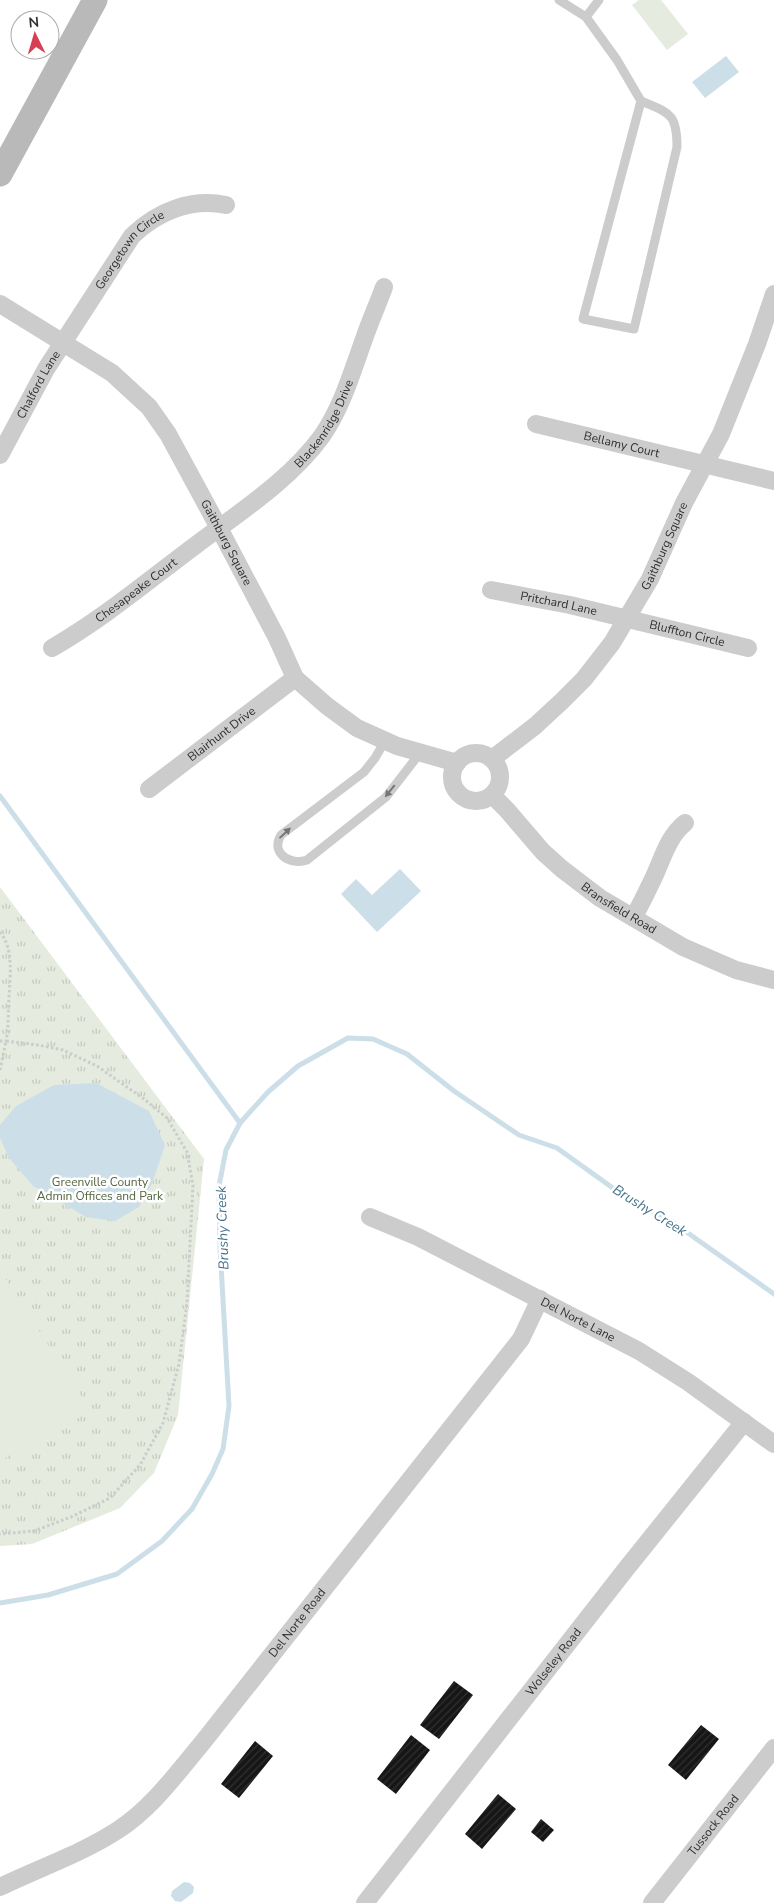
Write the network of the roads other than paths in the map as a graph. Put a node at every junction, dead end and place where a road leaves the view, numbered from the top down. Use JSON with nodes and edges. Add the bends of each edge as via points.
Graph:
{"nodes":[{"id":1,"x":95,"y":0,"type":"edge"},
{"id":2,"x":559,"y":0,"type":"edge"},
{"id":3,"x":599,"y":0,"type":"edge"},
{"id":4,"x":586,"y":17,"type":"junction"},
{"id":5,"x":640,"y":102,"type":"junction"},
{"id":6,"x":3,"y":160,"type":"edge"},
{"id":7,"x":226,"y":205,"type":"dead end"},
{"id":8,"x":384,"y":286,"type":"dead end"},
{"id":9,"x":774,"y":294,"type":"edge"},
{"id":10,"x":0,"y":304,"type":"edge"},
{"id":11,"x":63,"y":343,"type":"junction"},
{"id":12,"x":536,"y":424,"type":"dead end"},
{"id":13,"x":0,"y":455,"type":"edge"},
{"id":14,"x":705,"y":465,"type":"junction"},
{"id":15,"x":774,"y":481,"type":"edge"},
{"id":16,"x":219,"y":528,"type":"junction"},
{"id":17,"x":491,"y":590,"type":"dead end"},
{"id":18,"x":626,"y":618,"type":"junction"},
{"id":19,"x":52,"y":648,"type":"dead end"},
{"id":20,"x":748,"y":648,"type":"dead end"},
{"id":21,"x":295,"y":678,"type":"junction"},
{"id":22,"x":385,"y":741,"type":"junction"},
{"id":23,"x":420,"y":753,"type":"junction"},
{"id":24,"x":492,"y":759,"type":"junction"},
{"id":25,"x":456,"y":763,"type":"junction"},
{"id":26,"x":149,"y":789,"type":"dead end"},
{"id":27,"x":492,"y":795,"type":"junction"},
{"id":28,"x":686,"y":823,"type":"dead end"},
{"id":29,"x":634,"y":917,"type":"junction"},
{"id":30,"x":774,"y":980,"type":"edge"},
{"id":31,"x":370,"y":1216,"type":"dead end"},
{"id":32,"x":540,"y":1299,"type":"junction"},
{"id":33,"x":744,"y":1422,"type":"junction"},
{"id":34,"x":774,"y":1444,"type":"edge"},
{"id":35,"x":774,"y":1748,"type":"edge"},
{"id":36,"x":0,"y":1887,"type":"edge"},
{"id":37,"x":365,"y":1903,"type":"edge"},
{"id":38,"x":652,"y":1903,"type":"edge"}],
"edges":[{"from":1,"to":6,"type":"main road"},
{"from":2,"to":4,"type":"lane"},
{"from":3,"to":4,"type":"lane"},
{"from":4,"to":5,"type":"lane","via":[[617,60]]},
{"from":5,"to":5,"type":"lane","via":[[583,319],[634,329],[677,146],[677,128],[667,112]]},
{"from":7,"to":11,"type":"street","name":"Georgetown Circle","via":[[198,203],[180,206],[142,226],[122,250]]},
{"from":8,"to":16,"type":"street","name":"Blackenridge Drive","via":[[345,393],[322,436],[283,478]]},
{"from":9,"to":14,"type":"street","name":"Gaithburg Square","via":[[722,434]]},
{"from":10,"to":11,"type":"street","name":"Gaithburg Square"},
{"from":11,"to":13,"type":"street","name":"Chalford Lane"},
{"from":11,"to":16,"type":"street","name":"Gaithburg Square","via":[[112,373],[149,407],[168,434]]},
{"from":12,"to":14,"type":"street","name":"Bellamy Court"},
{"from":14,"to":15,"type":"street","name":"Bellamy Court"},
{"from":14,"to":18,"type":"street","name":"Gaithburg Square","via":[[684,502],[650,579]]},
{"from":16,"to":19,"type":"street","name":"Chesapeake Court","via":[[84,630]]},
{"from":16,"to":21,"type":"street","name":"Gaithburg Square"},
{"from":17,"to":18,"type":"street","name":"Pritchard Lane"},
{"from":18,"to":20,"type":"street","name":"Bluffton Circle"},
{"from":18,"to":24,"type":"street","name":"Gaithburg Square","via":[[612,643],[584,679],[536,726]]},
{"from":21,"to":22,"type":"street","name":"Gaithburg Square","via":[[342,718]]},
{"from":21,"to":26,"type":"street","name":"Blairhunt Drive"},
{"from":22,"to":23,"type":"street","name":"Gaithburg Square"},
{"from":23,"to":22,"type":"lane","one_way":true,"via":[[386,797],[307,860],[292,862],[284,856],[277,848],[280,835],[364,772]]},
{"from":23,"to":25,"type":"street","name":"Gaithburg Square"},
{"from":24,"to":25,"type":"street","via":[[486,754],[470,754]]},
{"from":24,"to":27,"type":"street","via":[[500,770],[500,777]]},
{"from":25,"to":27,"type":"street","via":[[452,777],[457,792],[470,800]]},
{"from":27,"to":29,"type":"street","name":"Bransfield Road","via":[[562,869],[600,898]]},
{"from":28,"to":29,"type":"street","via":[[667,847]]},
{"from":29,"to":30,"type":"street","name":"Bransfield Road","via":[[713,962]]},
{"from":31,"to":32,"type":"street","name":"Del Norte Lane"},
{"from":32,"to":33,"type":"street","name":"Del Norte Lane","via":[[639,1351]]},
{"from":32,"to":36,"type":"street","name":"Del Norte Road","via":[[510,1354],[160,1794],[133,1819],[101,1840]]},
{"from":33,"to":34,"type":"street","name":"Del Norte Lane"},
{"from":33,"to":37,"type":"street","name":"Wolseley Road"},
{"from":35,"to":38,"type":"street","name":"Tussock Road"}]}
